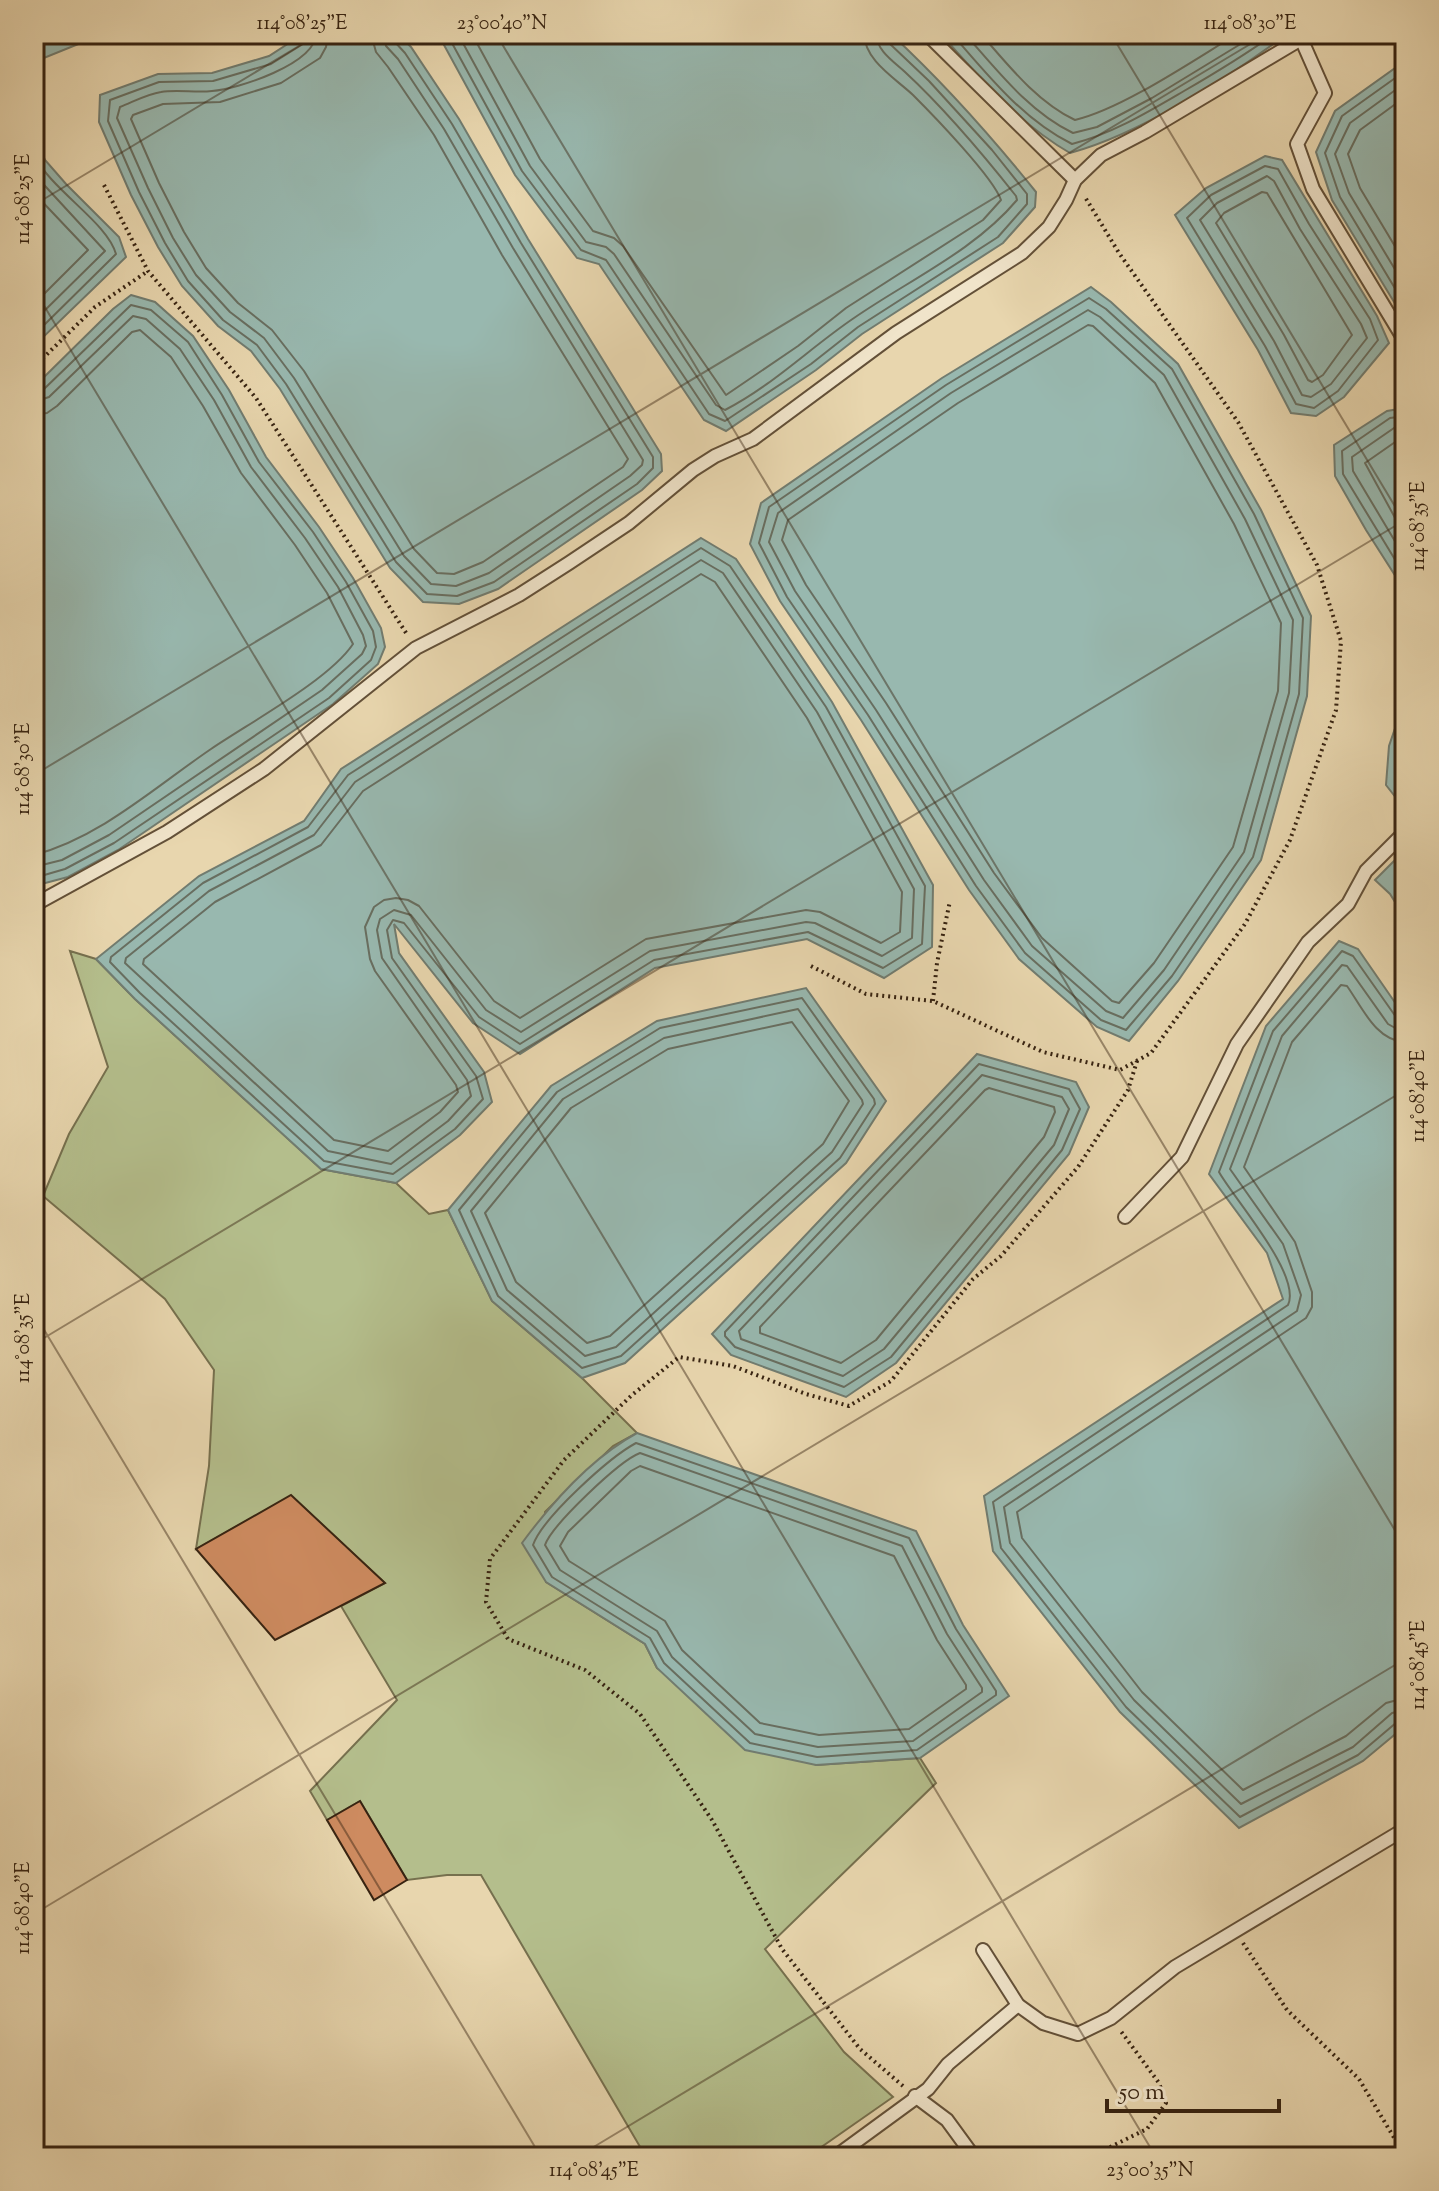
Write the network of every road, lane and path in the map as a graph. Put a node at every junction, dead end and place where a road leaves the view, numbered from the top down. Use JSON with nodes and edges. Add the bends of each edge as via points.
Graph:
{"nodes":[{"id":1,"x":927,"y":34,"type":"edge"},
{"id":2,"x":1300,"y":36,"type":"edge"},
{"id":3,"x":1075,"y":180,"type":"junction"},
{"id":4,"x":104,"y":185,"type":"dead end"},
{"id":5,"x":148,"y":271,"type":"junction"},
{"id":6,"x":1405,"y":341,"type":"edge"},
{"id":7,"x":34,"y":367,"type":"edge"},
{"id":8,"x":416,"y":648,"type":"junction"},
{"id":9,"x":1405,"y":832,"type":"edge"},
{"id":10,"x":950,"y":901,"type":"dead end"},
{"id":11,"x":34,"y":905,"type":"edge"},
{"id":12,"x":811,"y":966,"type":"dead end"},
{"id":13,"x":933,"y":1001,"type":"junction"},
{"id":14,"x":1137,"y":1061,"type":"junction"},
{"id":15,"x":1125,"y":1217,"type":"dead end"},
{"id":16,"x":1405,"y":1829,"type":"edge"},
{"id":17,"x":1235,"y":1931,"type":"junction"},
{"id":18,"x":983,"y":1950,"type":"dead end"},
{"id":19,"x":1018,"y":2005,"type":"junction"},
{"id":20,"x":1111,"y":2018,"type":"junction"},
{"id":21,"x":915,"y":2096,"type":"junction"},
{"id":22,"x":1405,"y":2156,"type":"edge"},
{"id":23,"x":835,"y":2157,"type":"edge"},
{"id":24,"x":974,"y":2157,"type":"edge"},
{"id":25,"x":1104,"y":2157,"type":"edge"}],
"edges":[{"from":1,"to":3,"type":"lane"},
{"from":2,"to":3,"type":"lane","via":[[1101,155]]},
{"from":2,"to":6,"type":"lane","via":[[1325,93],[1297,144],[1313,189]]},
{"from":3,"to":8,"type":"lane","via":[[1049,227],[1022,253],[896,333],[753,439],[693,470],[569,563]]},
{"from":3,"to":14,"type":"path","via":[[1119,253],[1238,422],[1317,565],[1341,641],[1336,710],[1290,840],[1245,924],[1151,1053]]},
{"from":4,"to":5,"type":"path"},
{"from":5,"to":7,"type":"path","via":[[95,307]]},
{"from":5,"to":8,"type":"path","via":[[256,398]]},
{"from":8,"to":11,"type":"lane","via":[[264,769],[167,832]]},
{"from":9,"to":15,"type":"lane","via":[[1366,871],[1348,904],[1308,942],[1237,1044],[1182,1157]]},
{"from":10,"to":13,"type":"path"},
{"from":12,"to":13,"type":"path","via":[[866,994]]},
{"from":13,"to":14,"type":"path","via":[[1043,1052],[1120,1070]]},
{"from":14,"to":21,"type":"path","via":[[1128,1090],[1078,1167],[1001,1256],[973,1279],[891,1381],[849,1406],[733,1366],[679,1357],[564,1460],[490,1559],[486,1602],[508,1639],[585,1670],[640,1714],[712,1820],[782,1949],[860,2049]]},
{"from":16,"to":17,"type":"lane"},
{"from":17,"to":20,"type":"lane","via":[[1175,1967]]},
{"from":17,"to":22,"type":"path","via":[[1287,2010],[1359,2079]]},
{"from":18,"to":19,"type":"lane"},
{"from":19,"to":20,"type":"lane","via":[[1043,2023],[1078,2034]]},
{"from":19,"to":21,"type":"lane"},
{"from":20,"to":25,"type":"path","via":[[1159,2083],[1166,2103],[1147,2129],[1108,2148]]},
{"from":21,"to":23,"type":"lane"},
{"from":21,"to":24,"type":"lane","via":[[947,2120]]}]}
